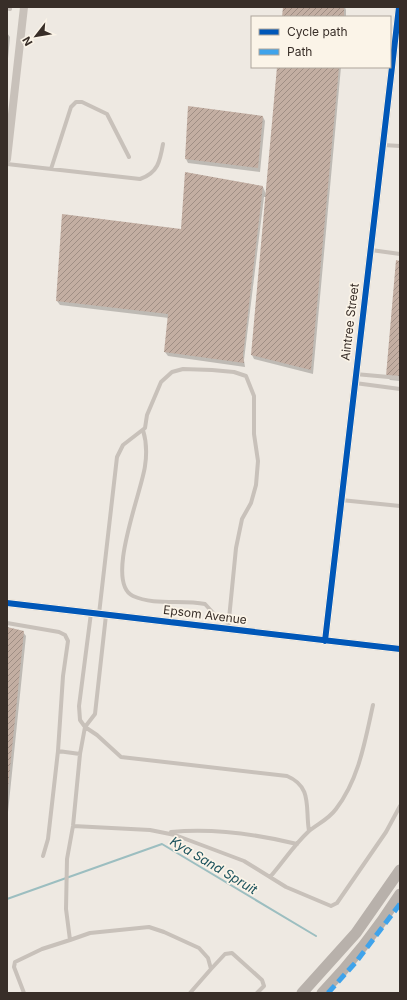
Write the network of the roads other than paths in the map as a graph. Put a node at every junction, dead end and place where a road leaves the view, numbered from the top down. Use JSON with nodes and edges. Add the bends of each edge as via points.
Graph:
{"nodes":[{"id":1,"x":24,"y":7,"type":"edge"},
{"id":2,"x":399,"y":7,"type":"edge"},
{"id":3,"x":396,"y":56,"type":"edge"},
{"id":4,"x":163,"y":144,"type":"dead end"},
{"id":5,"x":382,"y":145,"type":"junction"},
{"id":6,"x":400,"y":146,"type":"edge"},
{"id":7,"x":129,"y":157,"type":"dead end"},
{"id":8,"x":7,"y":159,"type":"edge"},
{"id":9,"x":7,"y":164,"type":"edge"},
{"id":10,"x":51,"y":169,"type":"junction"},
{"id":11,"x":370,"y":250,"type":"junction"},
{"id":12,"x":400,"y":254,"type":"edge"},
{"id":13,"x":355,"y":374,"type":"junction"},
{"id":14,"x":400,"y":378,"type":"edge"},
{"id":15,"x":354,"y":383,"type":"junction"},
{"id":16,"x":400,"y":389,"type":"edge"},
{"id":17,"x":143,"y":430,"type":"junction"},
{"id":18,"x":340,"y":500,"type":"junction"},
{"id":19,"x":400,"y":506,"type":"edge"},
{"id":20,"x":7,"y":603,"type":"edge"},
{"id":21,"x":99,"y":614,"type":"junction"},
{"id":22,"x":7,"y":624,"type":"edge"},
{"id":23,"x":228,"y":626,"type":"junction"},
{"id":24,"x":325,"y":641,"type":"junction"},
{"id":25,"x":400,"y":649,"type":"edge"},
{"id":26,"x":372,"y":705,"type":"dead end"},
{"id":27,"x":84,"y":727,"type":"junction"},
{"id":28,"x":58,"y":752,"type":"junction"},
{"id":29,"x":80,"y":754,"type":"junction"},
{"id":30,"x":400,"y":806,"type":"edge"},
{"id":31,"x":73,"y":826,"type":"junction"},
{"id":32,"x":309,"y":831,"type":"junction"},
{"id":33,"x":165,"y":833,"type":"junction"},
{"id":34,"x":297,"y":844,"type":"junction"},
{"id":35,"x":43,"y":856,"type":"dead end"},
{"id":36,"x":400,"y":870,"type":"edge"},
{"id":37,"x":270,"y":877,"type":"junction"},
{"id":38,"x":400,"y":894,"type":"edge"},
{"id":39,"x":70,"y":940,"type":"junction"},
{"id":40,"x":211,"y":970,"type":"junction"},
{"id":41,"x":24,"y":993,"type":"edge"},
{"id":42,"x":190,"y":993,"type":"edge"},
{"id":43,"x":257,"y":993,"type":"edge"},
{"id":44,"x":302,"y":993,"type":"edge"},
{"id":45,"x":322,"y":993,"type":"edge"}],
"edges":[{"from":1,"to":8,"type":"street"},
{"from":2,"to":3,"type":"street","name":"Aintree Street"},
{"from":3,"to":5,"type":"street","name":"Aintree Street"},
{"from":4,"to":10,"type":"lane","via":[[159,165],[154,172],[140,179]]},
{"from":5,"to":6,"type":"lane"},
{"from":5,"to":11,"type":"street","name":"Aintree Street"},
{"from":7,"to":10,"type":"lane","via":[[110,117],[79,101],[73,104],[66,120]]},
{"from":9,"to":10,"type":"lane"},
{"from":11,"to":12,"type":"lane"},
{"from":11,"to":13,"type":"street","name":"Aintree Street"},
{"from":13,"to":14,"type":"lane"},
{"from":13,"to":15,"type":"street","name":"Aintree Street"},
{"from":15,"to":16,"type":"lane"},
{"from":15,"to":18,"type":"street","name":"Aintree Street"},
{"from":17,"to":21,"type":"lane","via":[[123,445],[117,457]]},
{"from":17,"to":23,"type":"lane","via":[[147,446],[145,468],[127,533],[123,586],[128,594],[143,599],[205,604]]},
{"from":17,"to":23,"type":"lane","via":[[161,382],[172,372],[183,369],[234,372],[246,376],[249,382],[254,396],[254,434],[258,461],[256,485],[251,503],[242,519],[236,548]]},
{"from":18,"to":19,"type":"lane"},
{"from":18,"to":24,"type":"street","name":"Aintree Street"},
{"from":20,"to":21,"type":"street","name":"Epsom Avenue"},
{"from":21,"to":23,"type":"street","name":"Epsom Avenue"},
{"from":21,"to":27,"type":"lane","via":[[79,706],[80,720]]},
{"from":21,"to":27,"type":"lane","via":[[94,714]]},
{"from":22,"to":28,"type":"lane","via":[[59,632],[65,635],[68,641]]},
{"from":23,"to":24,"type":"street","name":"Epsom Avenue"},
{"from":24,"to":25,"type":"street","name":"Epsom Avenue"},
{"from":26,"to":32,"type":"lane","via":[[361,759],[352,781],[336,809]]},
{"from":27,"to":29,"type":"lane"},
{"from":27,"to":32,"type":"lane","via":[[121,757],[287,776],[294,779],[306,795]]},
{"from":28,"to":29,"type":"lane"},
{"from":28,"to":35,"type":"lane","via":[[48,839]]},
{"from":29,"to":31,"type":"lane"},
{"from":30,"to":37,"type":"lane","via":[[386,832],[337,903],[331,906],[286,887]]},
{"from":31,"to":33,"type":"lane"},
{"from":31,"to":39,"type":"lane","via":[[67,859],[66,909]]},
{"from":32,"to":34,"type":"lane"},
{"from":33,"to":34,"type":"lane","via":[[195,830],[255,835]]},
{"from":33,"to":37,"type":"lane","via":[[199,842],[244,860]]},
{"from":34,"to":37,"type":"lane"},
{"from":36,"to":44,"type":"main road","via":[[356,934]]},
{"from":38,"to":45,"type":"main road","via":[[379,928]]},
{"from":39,"to":40,"type":"lane","via":[[90,933],[149,927],[199,948],[208,958]]},
{"from":39,"to":41,"type":"lane","via":[[42,949],[15,962],[14,967]]},
{"from":40,"to":42,"type":"lane"},
{"from":40,"to":43,"type":"lane","via":[[226,954],[232,953],[262,980],[264,986]]}]}
